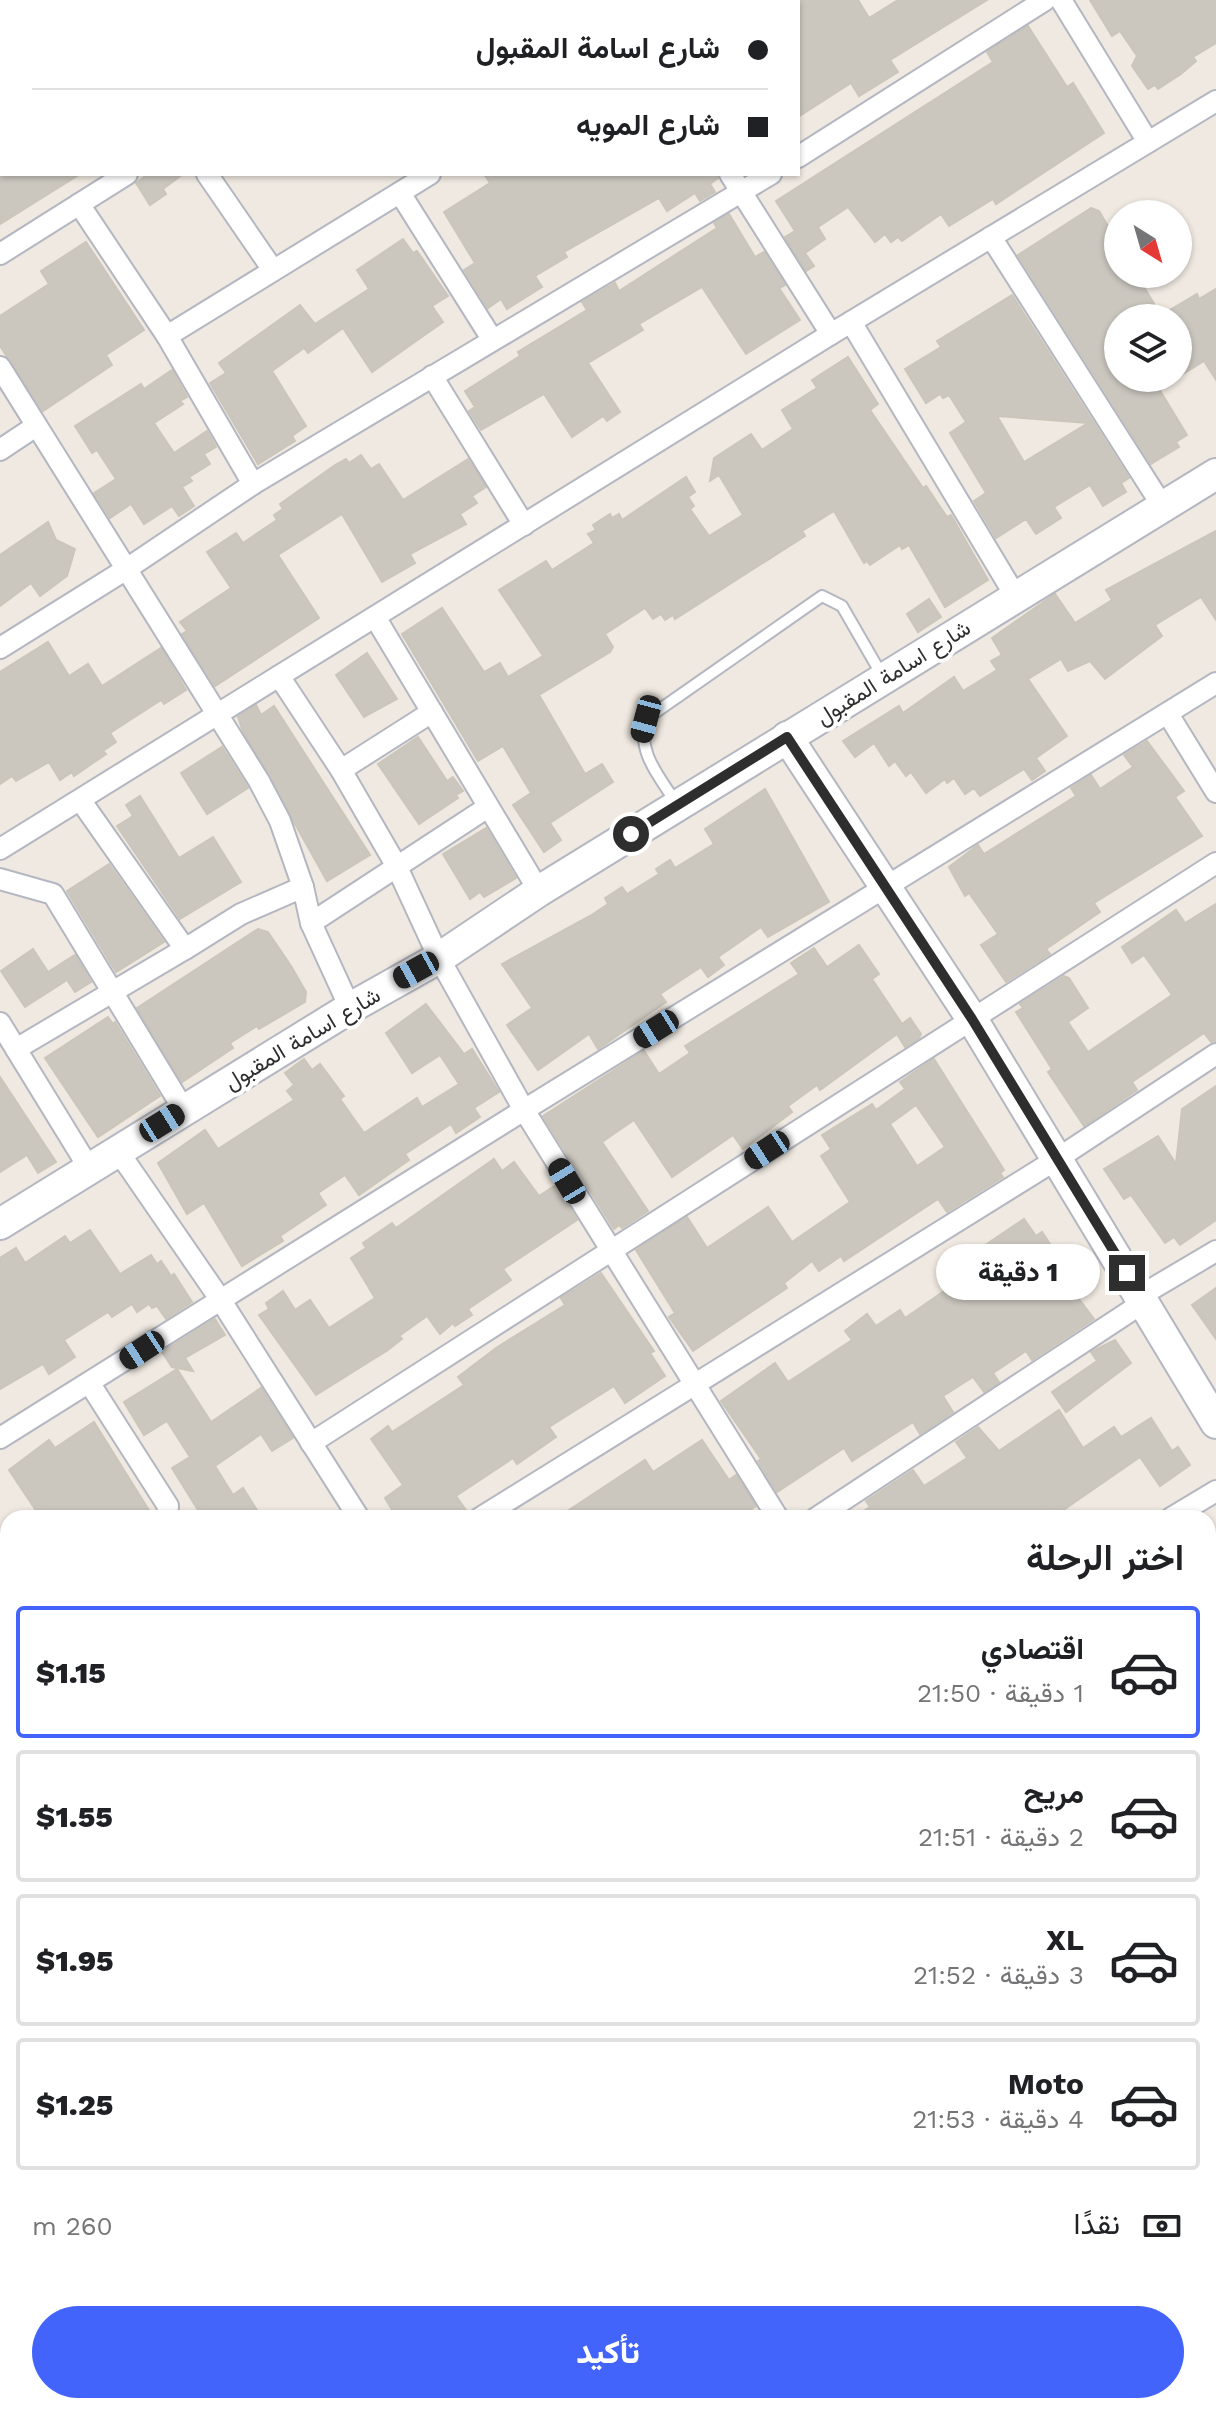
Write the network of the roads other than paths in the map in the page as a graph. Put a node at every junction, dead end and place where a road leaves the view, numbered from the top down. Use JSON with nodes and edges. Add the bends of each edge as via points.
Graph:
{"nodes":[{"id":1,"x":1045,"y":0,"type":"edge"},
{"id":2,"x":1061,"y":0,"type":"edge"},
{"id":3,"x":1216,"y":101,"type":"edge"},
{"id":4,"x":1148,"y":142,"type":"junction"},
{"id":5,"x":800,"y":156,"type":"edge"},
{"id":6,"x":124,"y":176,"type":"edge"},
{"id":7,"x":208,"y":176,"type":"edge"},
{"id":8,"x":427,"y":176,"type":"edge"},
{"id":9,"x":731,"y":176,"type":"edge"},
{"id":10,"x":768,"y":176,"type":"edge"},
{"id":11,"x":742,"y":192,"type":"junction"},
{"id":12,"x":400,"y":193,"type":"junction"},
{"id":13,"x":79,"y":204,"type":"junction"},
{"id":14,"x":991,"y":237,"type":"junction"},
{"id":15,"x":0,"y":254,"type":"edge"},
{"id":16,"x":273,"y":270,"type":"junction"},
{"id":17,"x":851,"y":322,"type":"junction"},
{"id":18,"x":831,"y":334,"type":"junction"},
{"id":19,"x":167,"y":336,"type":"junction"},
{"id":20,"x":492,"y":339,"type":"junction"},
{"id":21,"x":0,"y":367,"type":"edge"},
{"id":22,"x":432,"y":376,"type":"junction"},
{"id":23,"x":36,"y":426,"type":"junction"},
{"id":24,"x":0,"y":450,"type":"edge"},
{"id":25,"x":1216,"y":474,"type":"edge"},
{"id":26,"x":253,"y":484,"type":"junction"},
{"id":27,"x":1163,"y":507,"type":"junction"},
{"id":28,"x":524,"y":525,"type":"junction"},
{"id":29,"x":125,"y":570,"type":"junction"},
{"id":30,"x":1016,"y":597,"type":"junction"},
{"id":31,"x":375,"y":617,"type":"junction"},
{"id":32,"x":0,"y":648,"type":"edge"},
{"id":33,"x":279,"y":676,"type":"junction"},
{"id":34,"x":884,"y":678,"type":"junction"},
{"id":35,"x":1216,"y":683,"type":"edge"},
{"id":36,"x":432,"y":712,"type":"junction"},
{"id":37,"x":1168,"y":714,"type":"junction"},
{"id":38,"x":215,"y":715,"type":"junction"},
{"id":39,"x":787,"y":737,"type":"junction"},
{"id":40,"x":341,"y":770,"type":"junction"},
{"id":41,"x":1216,"y":792,"type":"edge"},
{"id":42,"x":81,"y":801,"type":"junction"},
{"id":43,"x":677,"y":806,"type":"junction"},
{"id":44,"x":488,"y":807,"type":"junction"},
{"id":45,"x":0,"y":849,"type":"edge"},
{"id":46,"x":1216,"y":863,"type":"edge"},
{"id":47,"x":396,"y":865,"type":"junction"},
{"id":48,"x":0,"y":879,"type":"edge"},
{"id":49,"x":887,"y":886,"type":"junction"},
{"id":50,"x":303,"y":887,"type":"junction"},
{"id":51,"x":539,"y":891,"type":"junction"},
{"id":52,"x":311,"y":923,"type":"junction"},
{"id":53,"x":185,"y":949,"type":"junction"},
{"id":54,"x":439,"y":958,"type":"junction"},
{"id":55,"x":114,"y":991,"type":"junction"},
{"id":56,"x":350,"y":1008,"type":"junction"},
{"id":57,"x":972,"y":1019,"type":"junction"},
{"id":58,"x":0,"y":1023,"type":"edge"},
{"id":59,"x":16,"y":1049,"type":"junction"},
{"id":60,"x":1216,"y":1054,"type":"edge"},
{"id":61,"x":184,"y":1110,"type":"junction"},
{"id":62,"x":524,"y":1110,"type":"junction"},
{"id":63,"x":118,"y":1151,"type":"junction"},
{"id":64,"x":1057,"y":1159,"type":"junction"},
{"id":65,"x":89,"y":1168,"type":"junction"},
{"id":66,"x":0,"y":1224,"type":"edge"},
{"id":67,"x":610,"y":1251,"type":"junction"},
{"id":68,"x":1216,"y":1251,"type":"edge"},
{"id":69,"x":220,"y":1299,"type":"junction"},
{"id":70,"x":1142,"y":1299,"type":"junction"},
{"id":71,"x":90,"y":1384,"type":"junction"},
{"id":72,"x":695,"y":1385,"type":"junction"},
{"id":73,"x":1216,"y":1423,"type":"edge"},
{"id":74,"x":0,"y":1438,"type":"edge"},
{"id":75,"x":311,"y":1443,"type":"junction"},
{"id":76,"x":1216,"y":1491,"type":"edge"},
{"id":77,"x":168,"y":1510,"type":"edge"},
{"id":78,"x":354,"y":1510,"type":"edge"},
{"id":79,"x":493,"y":1510,"type":"edge"},
{"id":80,"x":773,"y":1510,"type":"edge"},
{"id":81,"x":828,"y":1510,"type":"edge"},
{"id":82,"x":1184,"y":1510,"type":"edge"}],
"edges":[{"from":1,"to":5,"type":"street"},
{"from":2,"to":4,"type":"street"},
{"from":3,"to":4,"type":"street"},
{"from":4,"to":14,"type":"street"},
{"from":6,"to":13,"type":"street"},
{"from":7,"to":16,"type":"street"},
{"from":8,"to":12,"type":"street"},
{"from":9,"to":11,"type":"street"},
{"from":10,"to":11,"type":"street"},
{"from":11,"to":18,"type":"street"},
{"from":11,"to":20,"type":"street"},
{"from":12,"to":16,"type":"street"},
{"from":12,"to":20,"type":"street"},
{"from":13,"to":15,"type":"street"},
{"from":13,"to":19,"type":"street"},
{"from":14,"to":17,"type":"street"},
{"from":14,"to":27,"type":"street"},
{"from":16,"to":19,"type":"street"},
{"from":17,"to":18,"type":"street"},
{"from":17,"to":30,"type":"street"},
{"from":18,"to":28,"type":"street"},
{"from":19,"to":26,"type":"street"},
{"from":20,"to":22,"type":"street"},
{"from":21,"to":23,"type":"street"},
{"from":22,"to":26,"type":"street"},
{"from":22,"to":28,"type":"street"},
{"from":23,"to":24,"type":"street"},
{"from":23,"to":29,"type":"street"},
{"from":25,"to":27,"type":"street","name":"شارع اسامة المقبول"},
{"from":26,"to":29,"type":"street"},
{"from":27,"to":30,"type":"street","name":"شارع اسامة المقبول"},
{"from":28,"to":31,"type":"street"},
{"from":29,"to":32,"type":"street"},
{"from":29,"to":38,"type":"street"},
{"from":30,"to":34,"type":"street","name":"شارع اسامة المقبول"},
{"from":31,"to":33,"type":"street"},
{"from":31,"to":36,"type":"street"},
{"from":33,"to":38,"type":"street"},
{"from":33,"to":40,"type":"street"},
{"from":34,"to":39,"type":"street","name":"شارع اسامة المقبول"},
{"from":34,"to":43,"type":"lane","via":[[842,606],[822,596],[646,719],[641,737],[646,753]]},
{"from":35,"to":37,"type":"street"},
{"from":36,"to":40,"type":"street"},
{"from":36,"to":44,"type":"street"},
{"from":37,"to":41,"type":"street"},
{"from":37,"to":49,"type":"street"},
{"from":38,"to":42,"type":"street"},
{"from":38,"to":50,"type":"street","via":[[280,821]]},
{"from":39,"to":43,"type":"street","name":"شارع اسامة المقبول"},
{"from":39,"to":49,"type":"street"},
{"from":40,"to":47,"type":"street"},
{"from":42,"to":45,"type":"street"},
{"from":42,"to":53,"type":"street"},
{"from":43,"to":51,"type":"street","name":"شارع اسامة المقبول"},
{"from":44,"to":47,"type":"street"},
{"from":44,"to":51,"type":"street"},
{"from":46,"to":57,"type":"street"},
{"from":47,"to":52,"type":"street"},
{"from":47,"to":54,"type":"street"},
{"from":48,"to":55,"type":"street","via":[[53,894]]},
{"from":49,"to":57,"type":"street"},
{"from":49,"to":62,"type":"street"},
{"from":50,"to":52,"type":"street"},
{"from":50,"to":53,"type":"street","via":[[241,914]]},
{"from":51,"to":54,"type":"street","name":"شارع اسامة المقبول"},
{"from":52,"to":56,"type":"street"},
{"from":53,"to":55,"type":"street"},
{"from":54,"to":56,"type":"street","name":"شارع اسامة المقبول"},
{"from":54,"to":62,"type":"street"},
{"from":55,"to":59,"type":"street"},
{"from":55,"to":61,"type":"street"},
{"from":56,"to":61,"type":"street","name":"شارع اسامة المقبول"},
{"from":57,"to":64,"type":"street"},
{"from":57,"to":67,"type":"street"},
{"from":58,"to":59,"type":"street"},
{"from":59,"to":65,"type":"street"},
{"from":60,"to":64,"type":"street"},
{"from":61,"to":63,"type":"street","name":"شارع اسامة المقبول"},
{"from":62,"to":67,"type":"street"},
{"from":62,"to":69,"type":"street"},
{"from":63,"to":65,"type":"street","name":"شارع اسامة المقبول"},
{"from":63,"to":69,"type":"street"},
{"from":64,"to":70,"type":"street"},
{"from":64,"to":72,"type":"street"},
{"from":65,"to":66,"type":"street","name":"شارع اسامة المقبول"},
{"from":67,"to":72,"type":"street"},
{"from":67,"to":75,"type":"street"},
{"from":68,"to":70,"type":"street"},
{"from":69,"to":71,"type":"street"},
{"from":69,"to":75,"type":"street"},
{"from":70,"to":73,"type":"street"},
{"from":70,"to":81,"type":"street"},
{"from":71,"to":74,"type":"street"},
{"from":71,"to":77,"type":"street"},
{"from":72,"to":79,"type":"street"},
{"from":72,"to":80,"type":"street"},
{"from":75,"to":78,"type":"street"},
{"from":76,"to":82,"type":"street"}]}
